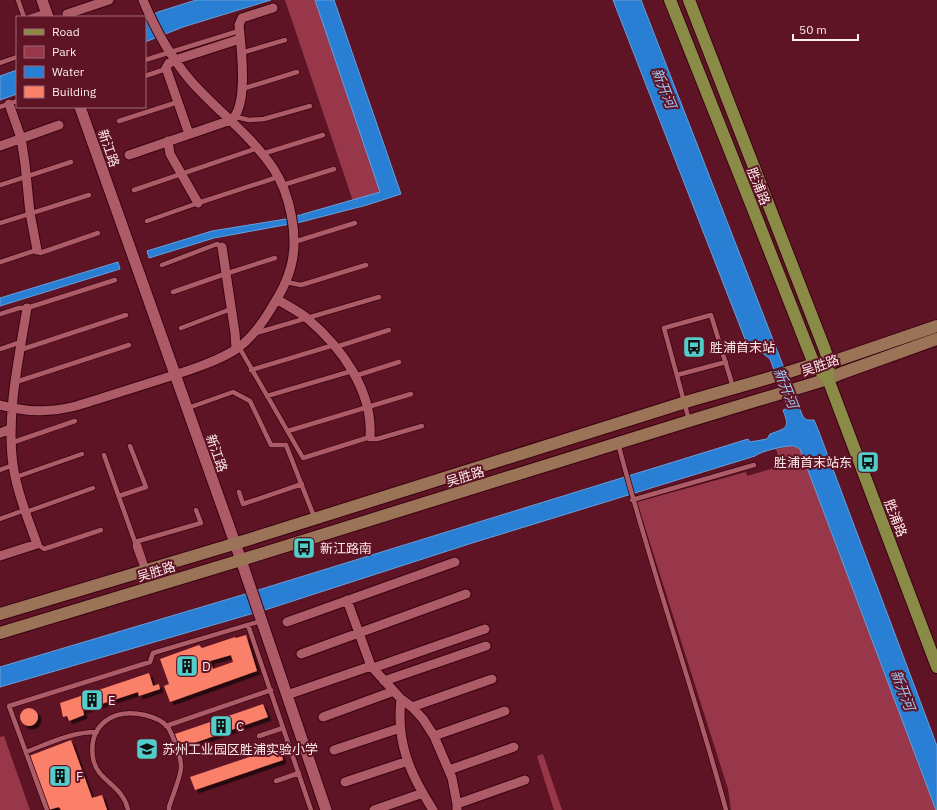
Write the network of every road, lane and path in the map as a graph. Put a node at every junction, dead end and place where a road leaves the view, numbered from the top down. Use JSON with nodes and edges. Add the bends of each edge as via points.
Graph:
{"nodes":[{"id":1,"x":18,"y":0,"type":"edge"},
{"id":2,"x":42,"y":0,"type":"edge"},
{"id":3,"x":108,"y":0,"type":"edge"},
{"id":4,"x":143,"y":0,"type":"edge"},
{"id":5,"x":670,"y":0,"type":"edge"},
{"id":6,"x":688,"y":0,"type":"edge"},
{"id":7,"x":274,"y":8,"type":"dead end"},
{"id":8,"x":47,"y":14,"type":"edge"},
{"id":9,"x":67,"y":14,"type":"dead end"},
{"id":10,"x":24,"y":16,"type":"edge"},
{"id":11,"x":36,"y":16,"type":"edge"},
{"id":12,"x":240,"y":35,"type":"junction"},
{"id":13,"x":285,"y":40,"type":"dead end"},
{"id":14,"x":241,"y":53,"type":"junction"},
{"id":15,"x":172,"y":56,"type":"junction"},
{"id":16,"x":16,"y":57,"type":"edge"},
{"id":17,"x":146,"y":60,"type":"edge"},
{"id":18,"x":0,"y":63,"type":"edge"},
{"id":19,"x":166,"y":68,"type":"junction"},
{"id":20,"x":297,"y":72,"type":"dead end"},
{"id":21,"x":146,"y":76,"type":"edge"},
{"id":22,"x":242,"y":89,"type":"junction"},
{"id":23,"x":13,"y":102,"type":"edge"},
{"id":24,"x":178,"y":102,"type":"junction"},
{"id":25,"x":310,"y":106,"type":"dead end"},
{"id":26,"x":0,"y":107,"type":"edge"},
{"id":27,"x":80,"y":108,"type":"edge"},
{"id":28,"x":234,"y":119,"type":"junction"},
{"id":29,"x":119,"y":121,"type":"dead end"},
{"id":30,"x":59,"y":125,"type":"dead end"},
{"id":31,"x":189,"y":134,"type":"junction"},
{"id":32,"x":323,"y":135,"type":"dead end"},
{"id":33,"x":21,"y":138,"type":"junction"},
{"id":34,"x":168,"y":142,"type":"junction"},
{"id":35,"x":0,"y":146,"type":"edge"},
{"id":36,"x":260,"y":151,"type":"junction"},
{"id":37,"x":129,"y":155,"type":"dead end"},
{"id":38,"x":71,"y":162,"type":"dead end"},
{"id":39,"x":334,"y":169,"type":"dead end"},
{"id":40,"x":181,"y":174,"type":"junction"},
{"id":41,"x":26,"y":177,"type":"junction"},
{"id":42,"x":281,"y":181,"type":"junction"},
{"id":43,"x":0,"y":185,"type":"edge"},
{"id":44,"x":134,"y":190,"type":"dead end"},
{"id":45,"x":89,"y":195,"type":"dead end"},
{"id":46,"x":198,"y":203,"type":"junction"},
{"id":47,"x":30,"y":214,"type":"junction"},
{"id":48,"x":147,"y":221,"type":"dead end"},
{"id":49,"x":0,"y":223,"type":"edge"},
{"id":50,"x":355,"y":223,"type":"dead end"},
{"id":51,"x":98,"y":234,"type":"dead end"},
{"id":52,"x":294,"y":242,"type":"junction"},
{"id":53,"x":222,"y":247,"type":"joint"},
{"id":54,"x":37,"y":250,"type":"junction"},
{"id":55,"x":275,"y":258,"type":"dead end"},
{"id":56,"x":0,"y":262,"type":"edge"},
{"id":57,"x":162,"y":264,"type":"dead end"},
{"id":58,"x":366,"y":265,"type":"dead end"},
{"id":59,"x":225,"y":274,"type":"junction"},
{"id":60,"x":115,"y":280,"type":"dead end"},
{"id":61,"x":286,"y":282,"type":"junction"},
{"id":62,"x":173,"y":292,"type":"dead end"},
{"id":63,"x":379,"y":297,"type":"dead end"},
{"id":64,"x":277,"y":299,"type":"junction"},
{"id":65,"x":27,"y":308,"type":"junction"},
{"id":66,"x":231,"y":309,"type":"junction"},
{"id":67,"x":0,"y":314,"type":"edge"},
{"id":68,"x":126,"y":315,"type":"dead end"},
{"id":69,"x":307,"y":318,"type":"junction"},
{"id":70,"x":937,"y":326,"type":"edge"},
{"id":71,"x":181,"y":328,"type":"dead end"},
{"id":72,"x":389,"y":330,"type":"dead end"},
{"id":73,"x":253,"y":334,"type":"junction"},
{"id":74,"x":937,"y":339,"type":"edge"},
{"id":75,"x":129,"y":345,"type":"dead end"},
{"id":76,"x":21,"y":346,"type":"junction"},
{"id":77,"x":335,"y":346,"type":"junction"},
{"id":78,"x":237,"y":348,"type":"junction"},
{"id":79,"x":0,"y":349,"type":"edge"},
{"id":80,"x":399,"y":362,"type":"dead end"},
{"id":81,"x":726,"y":362,"type":"junction"},
{"id":82,"x":829,"y":363,"type":"junction"},
{"id":83,"x":814,"y":364,"type":"junction"},
{"id":84,"x":252,"y":370,"type":"junction"},
{"id":85,"x":353,"y":373,"type":"junction"},
{"id":86,"x":175,"y":375,"type":"junction"},
{"id":87,"x":677,"y":375,"type":"junction"},
{"id":88,"x":828,"y":379,"type":"junction"},
{"id":89,"x":16,"y":382,"type":"junction"},
{"id":90,"x":734,"y":389,"type":"junction"},
{"id":91,"x":411,"y":394,"type":"dead end"},
{"id":92,"x":267,"y":396,"type":"junction"},
{"id":93,"x":684,"y":403,"type":"junction"},
{"id":94,"x":0,"y":405,"type":"edge"},
{"id":95,"x":12,"y":408,"type":"junction"},
{"id":96,"x":186,"y":408,"type":"junction"},
{"id":97,"x":368,"y":408,"type":"junction"},
{"id":98,"x":75,"y":421,"type":"dead end"},
{"id":99,"x":689,"y":421,"type":"junction"},
{"id":100,"x":422,"y":426,"type":"dead end"},
{"id":101,"x":10,"y":430,"type":"junction"},
{"id":102,"x":288,"y":431,"type":"junction"},
{"id":103,"x":0,"y":433,"type":"edge"},
{"id":104,"x":370,"y":437,"type":"junction"},
{"id":105,"x":11,"y":443,"type":"junction"},
{"id":106,"x":618,"y":443,"type":"junction"},
{"id":107,"x":130,"y":446,"type":"dead end"},
{"id":108,"x":82,"y":454,"type":"dead end"},
{"id":109,"x":104,"y":455,"type":"dead end"},
{"id":110,"x":13,"y":465,"type":"junction"},
{"id":111,"x":754,"y":465,"type":"dead end"},
{"id":112,"x":0,"y":470,"type":"edge"},
{"id":113,"x":16,"y":477,"type":"junction"},
{"id":114,"x":302,"y":484,"type":"junction"},
{"id":115,"x":93,"y":488,"type":"dead end"},
{"id":116,"x":239,"y":492,"type":"dead end"},
{"id":117,"x":119,"y":496,"type":"junction"},
{"id":118,"x":632,"y":498,"type":"junction"},
{"id":119,"x":196,"y":510,"type":"dead end"},
{"id":120,"x":26,"y":511,"type":"junction"},
{"id":121,"x":0,"y":519,"type":"edge"},
{"id":122,"x":314,"y":519,"type":"junction"},
{"id":123,"x":101,"y":530,"type":"dead end"},
{"id":124,"x":261,"y":536,"type":"junction"},
{"id":125,"x":136,"y":542,"type":"junction"},
{"id":126,"x":37,"y":544,"type":"junction"},
{"id":127,"x":234,"y":544,"type":"junction"},
{"id":128,"x":267,"y":552,"type":"junction"},
{"id":129,"x":205,"y":553,"type":"junction"},
{"id":130,"x":0,"y":556,"type":"edge"},
{"id":131,"x":241,"y":560,"type":"junction"},
{"id":132,"x":455,"y":562,"type":"dead end"},
{"id":133,"x":146,"y":570,"type":"junction"},
{"id":134,"x":211,"y":570,"type":"junction"},
{"id":135,"x":466,"y":594,"type":"dead end"},
{"id":136,"x":347,"y":600,"type":"junction"},
{"id":137,"x":0,"y":614,"type":"edge"},
{"id":138,"x":260,"y":617,"type":"junction"},
{"id":139,"x":287,"y":622,"type":"dead end"},
{"id":140,"x":248,"y":625,"type":"junction"},
{"id":141,"x":484,"y":629,"type":"dead end"},
{"id":142,"x":0,"y":633,"type":"edge"},
{"id":143,"x":359,"y":633,"type":"junction"},
{"id":144,"x":486,"y":646,"type":"dead end"},
{"id":145,"x":301,"y":654,"type":"dead end"},
{"id":146,"x":372,"y":667,"type":"junction"},
{"id":147,"x":937,"y":667,"type":"edge"},
{"id":148,"x":492,"y":679,"type":"dead end"},
{"id":149,"x":384,"y":681,"type":"junction"},
{"id":150,"x":271,"y":690,"type":"junction"},
{"id":151,"x":394,"y":691,"type":"junction"},
{"id":152,"x":287,"y":695,"type":"junction"},
{"id":153,"x":401,"y":699,"type":"junction"},
{"id":154,"x":412,"y":707,"type":"junction"},
{"id":155,"x":506,"y":711,"type":"dead end"},
{"id":156,"x":323,"y":717,"type":"dead end"},
{"id":157,"x":166,"y":726,"type":"junction"},
{"id":158,"x":283,"y":728,"type":"junction"},
{"id":159,"x":400,"y":728,"type":"junction"},
{"id":160,"x":97,"y":732,"type":"junction"},
{"id":161,"x":260,"y":736,"type":"dead end"},
{"id":162,"x":434,"y":736,"type":"junction"},
{"id":163,"x":514,"y":747,"type":"dead end"},
{"id":164,"x":334,"y":750,"type":"dead end"},
{"id":165,"x":26,"y":752,"type":"junction"},
{"id":166,"x":408,"y":761,"type":"junction"},
{"id":167,"x":449,"y":770,"type":"junction"},
{"id":168,"x":299,"y":773,"type":"junction"},
{"id":169,"x":525,"y":780,"type":"dead end"},
{"id":170,"x":276,"y":781,"type":"dead end"},
{"id":171,"x":345,"y":782,"type":"dead end"},
{"id":172,"x":423,"y":793,"type":"junction"},
{"id":173,"x":457,"y":807,"type":"edge"},
{"id":174,"x":47,"y":810,"type":"edge"},
{"id":175,"x":128,"y":810,"type":"edge"},
{"id":176,"x":169,"y":810,"type":"edge"},
{"id":177,"x":311,"y":810,"type":"edge"},
{"id":178,"x":326,"y":810,"type":"edge"},
{"id":179,"x":374,"y":810,"type":"edge"},
{"id":180,"x":434,"y":810,"type":"edge"},
{"id":181,"x":726,"y":810,"type":"edge"}],
"edges":[{"from":1,"to":10,"type":"lane"},
{"from":2,"to":8,"type":"street"},
{"from":3,"to":9,"type":"street"},
{"from":4,"to":15,"type":"street"},
{"from":5,"to":83,"type":"main road","name":"胜浦路"},
{"from":6,"to":82,"type":"main road","name":"胜浦路"},
{"from":7,"to":12,"type":"street","via":[[242,18],[239,25]]},
{"from":8,"to":11,"type":"lane"},
{"from":12,"to":14,"type":"street"},
{"from":12,"to":15,"type":"street"},
{"from":13,"to":14,"type":"lane"},
{"from":14,"to":22,"type":"street"},
{"from":15,"to":17,"type":"lane"},
{"from":15,"to":19,"type":"street"},
{"from":15,"to":28,"type":"street","via":[[191,81]]},
{"from":16,"to":18,"type":"lane"},
{"from":19,"to":21,"type":"lane"},
{"from":19,"to":24,"type":"street"},
{"from":20,"to":22,"type":"lane"},
{"from":22,"to":28,"type":"street"},
{"from":23,"to":26,"type":"lane"},
{"from":23,"to":33,"type":"street"},
{"from":24,"to":29,"type":"lane"},
{"from":24,"to":31,"type":"street"},
{"from":25,"to":28,"type":"lane","via":[[264,120]]},
{"from":27,"to":86,"type":"street","name":"新江路"},
{"from":28,"to":31,"type":"street"},
{"from":28,"to":36,"type":"street"},
{"from":30,"to":33,"type":"street"},
{"from":31,"to":34,"type":"street"},
{"from":32,"to":36,"type":"lane"},
{"from":33,"to":35,"type":"street"},
{"from":33,"to":41,"type":"street"},
{"from":34,"to":37,"type":"street"},
{"from":34,"to":40,"type":"street","via":[[170,154]]},
{"from":36,"to":40,"type":"lane"},
{"from":36,"to":42,"type":"street"},
{"from":38,"to":41,"type":"lane"},
{"from":39,"to":42,"type":"lane"},
{"from":40,"to":44,"type":"lane"},
{"from":40,"to":46,"type":"street"},
{"from":41,"to":43,"type":"lane"},
{"from":41,"to":47,"type":"street"},
{"from":42,"to":46,"type":"lane"},
{"from":42,"to":52,"type":"street","via":[[288,199]]},
{"from":45,"to":47,"type":"lane"},
{"from":46,"to":48,"type":"lane"},
{"from":47,"to":49,"type":"lane"},
{"from":47,"to":54,"type":"street"},
{"from":50,"to":52,"type":"lane"},
{"from":51,"to":54,"type":"lane","via":[[40,252]]},
{"from":52,"to":61,"type":"street","via":[[292,264]]},
{"from":53,"to":57,"type":"lane","via":[[217,244]]},
{"from":53,"to":59,"type":"street"},
{"from":54,"to":56,"type":"lane"},
{"from":55,"to":59,"type":"lane"},
{"from":58,"to":61,"type":"lane","via":[[301,285]]},
{"from":59,"to":62,"type":"lane"},
{"from":59,"to":66,"type":"street"},
{"from":60,"to":65,"type":"lane"},
{"from":61,"to":64,"type":"street"},
{"from":63,"to":69,"type":"lane"},
{"from":64,"to":69,"type":"street"},
{"from":64,"to":73,"type":"street"},
{"from":65,"to":67,"type":"lane"},
{"from":65,"to":76,"type":"street"},
{"from":66,"to":71,"type":"lane"},
{"from":66,"to":78,"type":"street"},
{"from":68,"to":76,"type":"lane"},
{"from":69,"to":73,"type":"lane"},
{"from":69,"to":77,"type":"street"},
{"from":70,"to":82,"type":"main road","name":"吴胜路"},
{"from":72,"to":77,"type":"lane"},
{"from":73,"to":78,"type":"street"},
{"from":74,"to":88,"type":"main road","name":"吴胜路"},
{"from":75,"to":89,"type":"lane"},
{"from":76,"to":79,"type":"lane"},
{"from":76,"to":89,"type":"street"},
{"from":77,"to":84,"type":"lane"},
{"from":77,"to":85,"type":"street"},
{"from":78,"to":84,"type":"lane"},
{"from":78,"to":86,"type":"street","via":[[194,369]]},
{"from":80,"to":85,"type":"lane"},
{"from":81,"to":87,"type":"lane"},
{"from":81,"to":87,"type":"lane","via":[[711,315],[664,328]]},
{"from":81,"to":90,"type":"lane"},
{"from":82,"to":83,"type":"main road","name":"吴胜路"},
{"from":82,"to":88,"type":"main road","name":"胜浦路"},
{"from":83,"to":88,"type":"main road","name":"胜浦路"},
{"from":83,"to":90,"type":"main road","name":"吴胜路"},
{"from":84,"to":92,"type":"lane"},
{"from":85,"to":92,"type":"lane"},
{"from":85,"to":97,"type":"street"},
{"from":86,"to":95,"type":"street","via":[[58,411]]},
{"from":86,"to":96,"type":"street","name":"新江路"},
{"from":87,"to":93,"type":"lane"},
{"from":88,"to":99,"type":"main road","name":"吴胜路"},
{"from":88,"to":147,"type":"main road","name":"胜浦路"},
{"from":89,"to":95,"type":"street"},
{"from":90,"to":93,"type":"main road","name":"吴胜路"},
{"from":91,"to":97,"type":"lane"},
{"from":92,"to":102,"type":"lane"},
{"from":93,"to":99,"type":"lane"},
{"from":93,"to":122,"type":"main road","name":"吴胜路"},
{"from":94,"to":95,"type":"street"},
{"from":95,"to":101,"type":"street"},
{"from":96,"to":114,"type":"lane","via":[[233,392],[250,401],[271,445],[286,445]]},
{"from":96,"to":127,"type":"street","name":"新江路"},
{"from":97,"to":102,"type":"lane"},
{"from":97,"to":104,"type":"street"},
{"from":98,"to":105,"type":"lane"},
{"from":99,"to":106,"type":"main road","name":"吴胜路"},
{"from":100,"to":104,"type":"lane","via":[[377,439]]},
{"from":101,"to":103,"type":"street"},
{"from":101,"to":105,"type":"street"},
{"from":102,"to":104,"type":"lane","via":[[303,458]]},
{"from":105,"to":110,"type":"street"},
{"from":106,"to":118,"type":"lane"},
{"from":106,"to":128,"type":"main road","name":"吴胜路"},
{"from":107,"to":117,"type":"lane","via":[[146,487]]},
{"from":108,"to":113,"type":"lane"},
{"from":109,"to":117,"type":"lane"},
{"from":110,"to":112,"type":"lane"},
{"from":110,"to":113,"type":"street"},
{"from":111,"to":118,"type":"lane"},
{"from":113,"to":120,"type":"street"},
{"from":114,"to":116,"type":"lane","via":[[243,504]]},
{"from":114,"to":122,"type":"lane"},
{"from":115,"to":120,"type":"lane"},
{"from":117,"to":125,"type":"lane"},
{"from":118,"to":181,"type":"lane"},
{"from":119,"to":125,"type":"lane","via":[[201,523]]},
{"from":120,"to":121,"type":"lane"},
{"from":120,"to":126,"type":"street"},
{"from":122,"to":124,"type":"main road","name":"吴胜路"},
{"from":123,"to":126,"type":"lane","via":[[44,549]]},
{"from":124,"to":127,"type":"main road","name":"吴胜路"},
{"from":124,"to":128,"type":"main road"},
{"from":125,"to":133,"type":"lane"},
{"from":126,"to":130,"type":"street"},
{"from":127,"to":129,"type":"main road","name":"吴胜路"},
{"from":127,"to":131,"type":"street","name":"新江路"},
{"from":128,"to":131,"type":"main road","name":"吴胜路"},
{"from":129,"to":133,"type":"main road","name":"吴胜路"},
{"from":129,"to":134,"type":"main road"},
{"from":131,"to":134,"type":"main road","name":"吴胜路"},
{"from":131,"to":138,"type":"street","name":"新江路"},
{"from":132,"to":136,"type":"street"},
{"from":133,"to":137,"type":"main road","name":"吴胜路"},
{"from":134,"to":142,"type":"main road","name":"吴胜路"},
{"from":135,"to":143,"type":"street"},
{"from":136,"to":139,"type":"street"},
{"from":136,"to":143,"type":"street"},
{"from":138,"to":140,"type":"lane"},
{"from":138,"to":152,"type":"street","name":"新江路"},
{"from":140,"to":150,"type":"lane"},
{"from":140,"to":165,"type":"lane","via":[[154,653],[150,662],[9,706]]},
{"from":141,"to":146,"type":"street"},
{"from":143,"to":145,"type":"street"},
{"from":143,"to":146,"type":"street"},
{"from":144,"to":149,"type":"street"},
{"from":146,"to":149,"type":"street"},
{"from":146,"to":152,"type":"street"},
{"from":148,"to":154,"type":"street"},
{"from":149,"to":151,"type":"street"},
{"from":150,"to":157,"type":"lane"},
{"from":150,"to":158,"type":"lane"},
{"from":151,"to":153,"type":"street"},
{"from":151,"to":156,"type":"street"},
{"from":152,"to":178,"type":"street","name":"新江路"},
{"from":153,"to":154,"type":"street"},
{"from":153,"to":159,"type":"street"},
{"from":154,"to":162,"type":"street"},
{"from":155,"to":162,"type":"street"},
{"from":157,"to":160,"type":"lane","via":[[149,716],[128,713],[108,720]]},
{"from":157,"to":176,"type":"lane","via":[[171,733],[182,767]]},
{"from":158,"to":161,"type":"lane"},
{"from":158,"to":168,"type":"lane"},
{"from":159,"to":164,"type":"street"},
{"from":159,"to":166,"type":"street"},
{"from":160,"to":165,"type":"lane","via":[[71,734]]},
{"from":160,"to":175,"type":"lane","via":[[93,743],[95,765],[99,774],[123,797]]},
{"from":162,"to":167,"type":"street"},
{"from":163,"to":167,"type":"street"},
{"from":165,"to":174,"type":"lane"},
{"from":166,"to":171,"type":"street"},
{"from":166,"to":172,"type":"street"},
{"from":167,"to":173,"type":"street"},
{"from":168,"to":170,"type":"lane"},
{"from":168,"to":177,"type":"lane"},
{"from":169,"to":173,"type":"street"},
{"from":172,"to":179,"type":"street"},
{"from":172,"to":180,"type":"street"}]}
